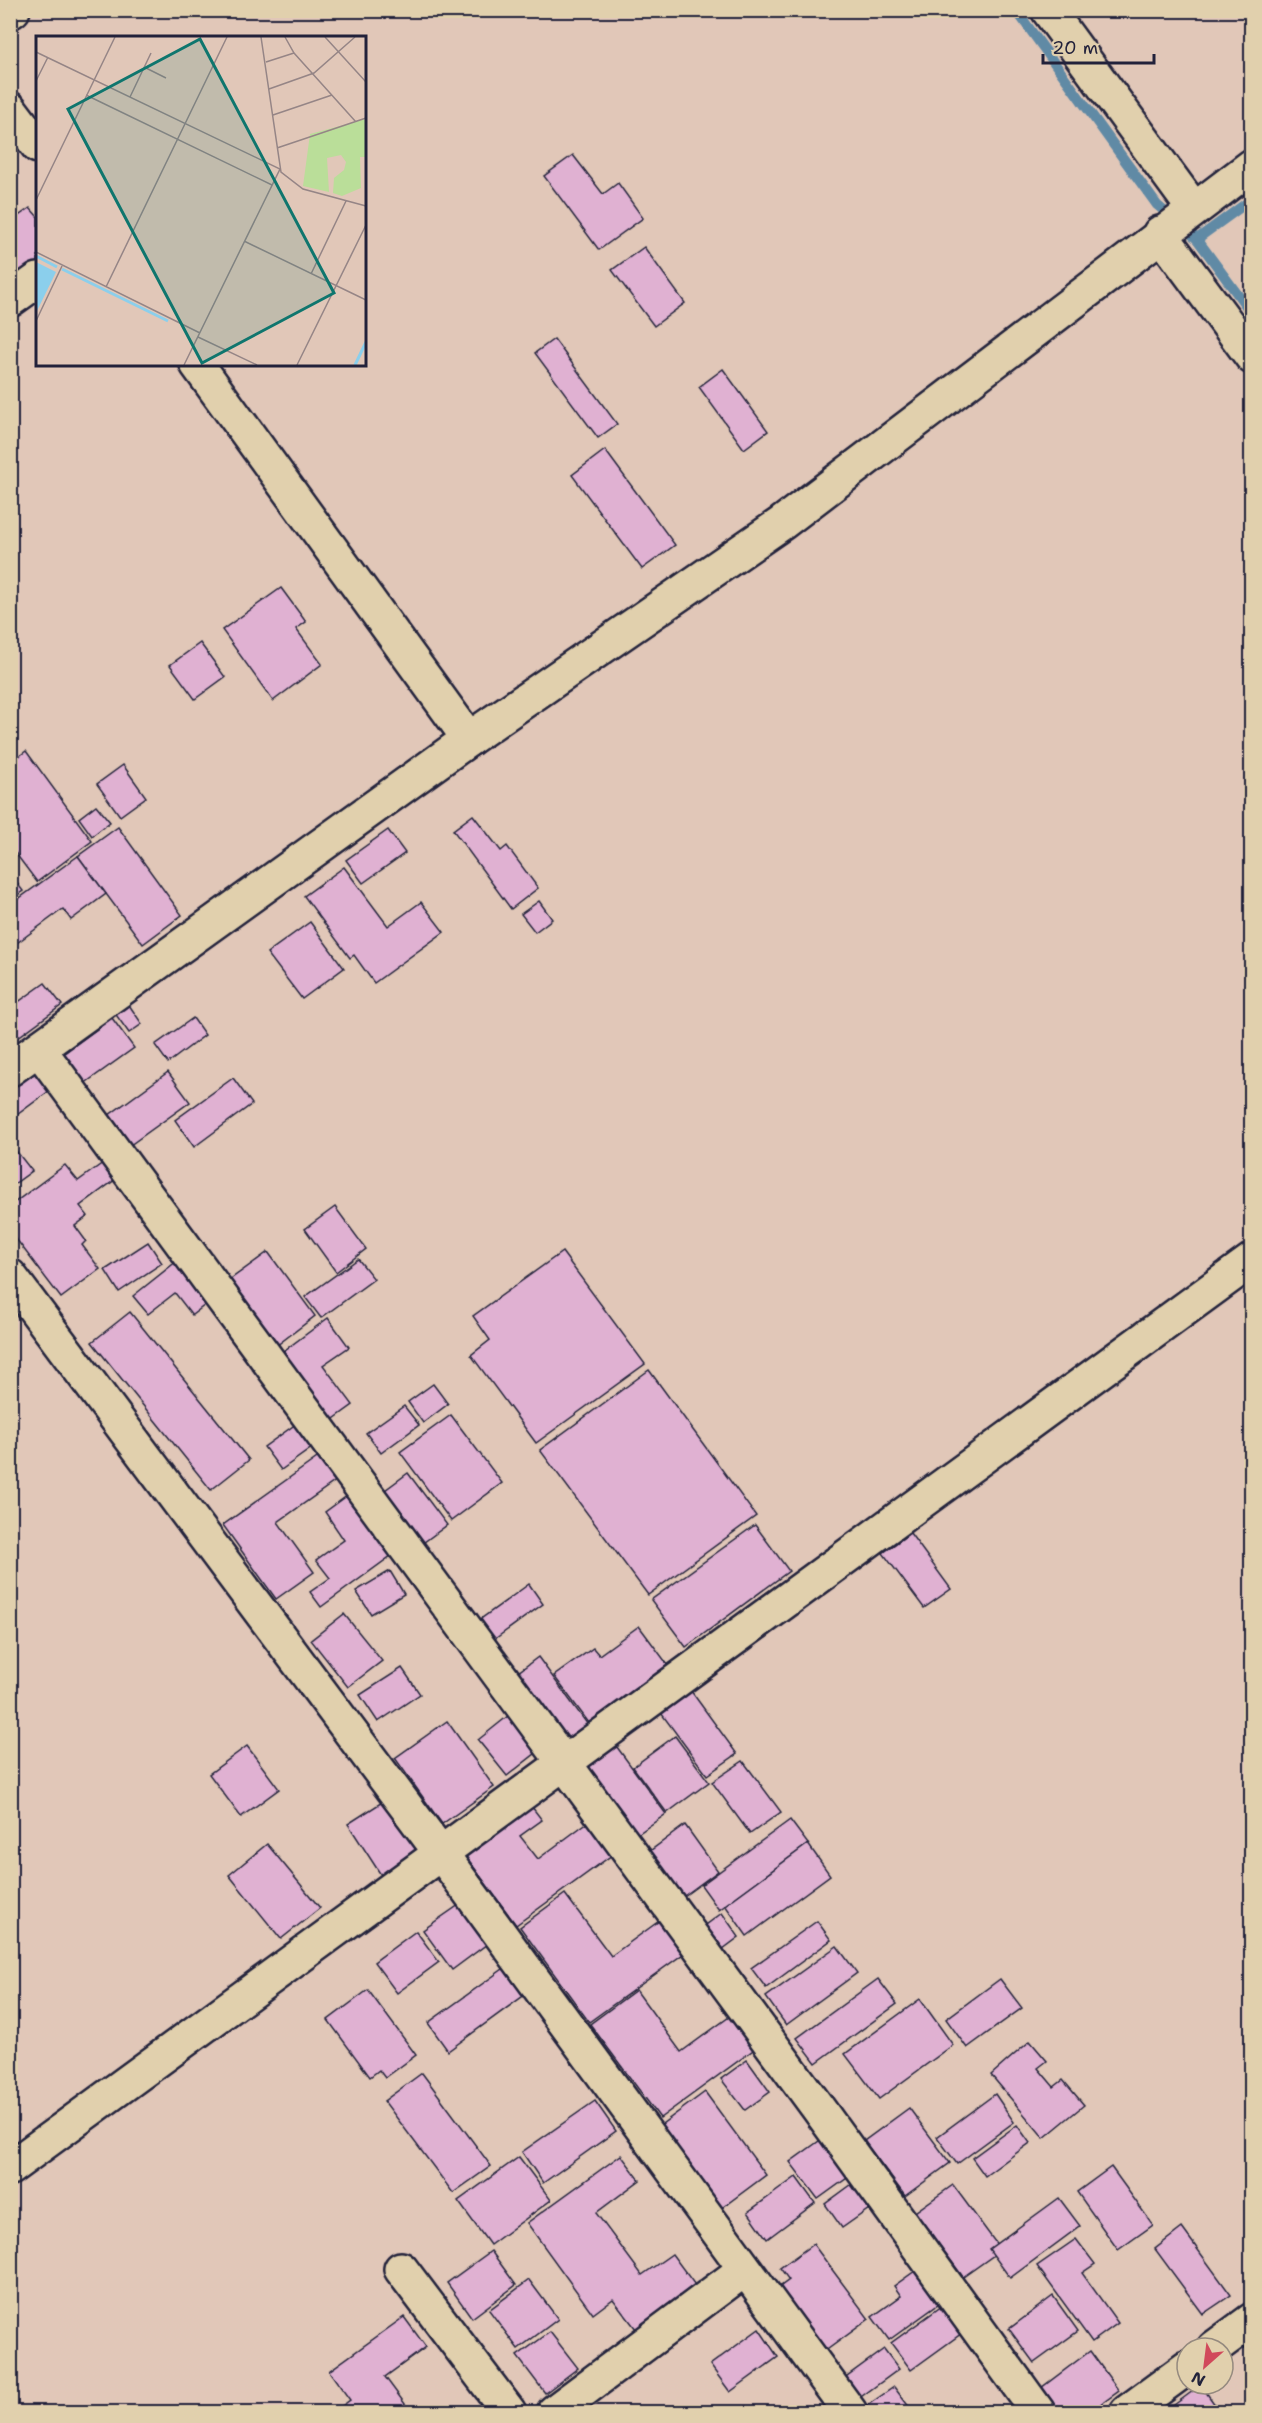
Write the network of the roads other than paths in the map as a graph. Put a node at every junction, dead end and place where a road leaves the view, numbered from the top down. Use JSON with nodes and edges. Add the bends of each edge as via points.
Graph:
{"nodes":[{"id":1,"x":1048,"y":10,"type":"edge"},
{"id":2,"x":10,"y":109,"type":"edge"},
{"id":3,"x":36,"y":143,"type":"edge"},
{"id":4,"x":1251,"y":166,"type":"edge"},
{"id":5,"x":1192,"y":209,"type":"junction"},
{"id":6,"x":1162,"y":232,"type":"junction"},
{"id":7,"x":36,"y":281,"type":"edge"},
{"id":8,"x":10,"y":300,"type":"edge"},
{"id":9,"x":1251,"y":357,"type":"edge"},
{"id":10,"x":198,"y":366,"type":"edge"},
{"id":11,"x":469,"y":739,"type":"junction"},
{"id":12,"x":39,"y":1048,"type":"junction"},
{"id":13,"x":10,"y":1069,"type":"edge"},
{"id":14,"x":1251,"y":1260,"type":"edge"},
{"id":15,"x":10,"y":1276,"type":"edge"},
{"id":16,"x":562,"y":1762,"type":"junction"},
{"id":17,"x":440,"y":1852,"type":"junction"},
{"id":18,"x":10,"y":2168,"type":"edge"},
{"id":19,"x":401,"y":2270,"type":"dead end"},
{"id":20,"x":744,"y":2270,"type":"junction"},
{"id":21,"x":1251,"y":2320,"type":"edge"},
{"id":22,"x":1230,"y":2336,"type":"edge"},
{"id":23,"x":1175,"y":2377,"type":"edge"},
{"id":24,"x":509,"y":2412,"type":"edge"},
{"id":25,"x":554,"y":2412,"type":"edge"},
{"id":26,"x":850,"y":2412,"type":"edge"},
{"id":27,"x":1038,"y":2412,"type":"edge"},
{"id":28,"x":1127,"y":2412,"type":"edge"}],
"edges":[{"from":1,"to":5,"type":"street"},
{"from":2,"to":3,"type":"street"},
{"from":4,"to":5,"type":"street"},
{"from":5,"to":6,"type":"street"},
{"from":6,"to":9,"type":"street"},
{"from":6,"to":11,"type":"street","via":[[782,523]]},
{"from":7,"to":8,"type":"street"},
{"from":10,"to":11,"type":"street"},
{"from":11,"to":12,"type":"street"},
{"from":12,"to":13,"type":"street"},
{"from":12,"to":16,"type":"street"},
{"from":14,"to":16,"type":"street"},
{"from":15,"to":17,"type":"street"},
{"from":16,"to":17,"type":"street"},
{"from":16,"to":27,"type":"street"},
{"from":17,"to":18,"type":"street"},
{"from":17,"to":20,"type":"street"},
{"from":19,"to":24,"type":"street"},
{"from":20,"to":25,"type":"street"},
{"from":20,"to":26,"type":"street"},
{"from":21,"to":22,"type":"street"},
{"from":23,"to":28,"type":"street"}]}
